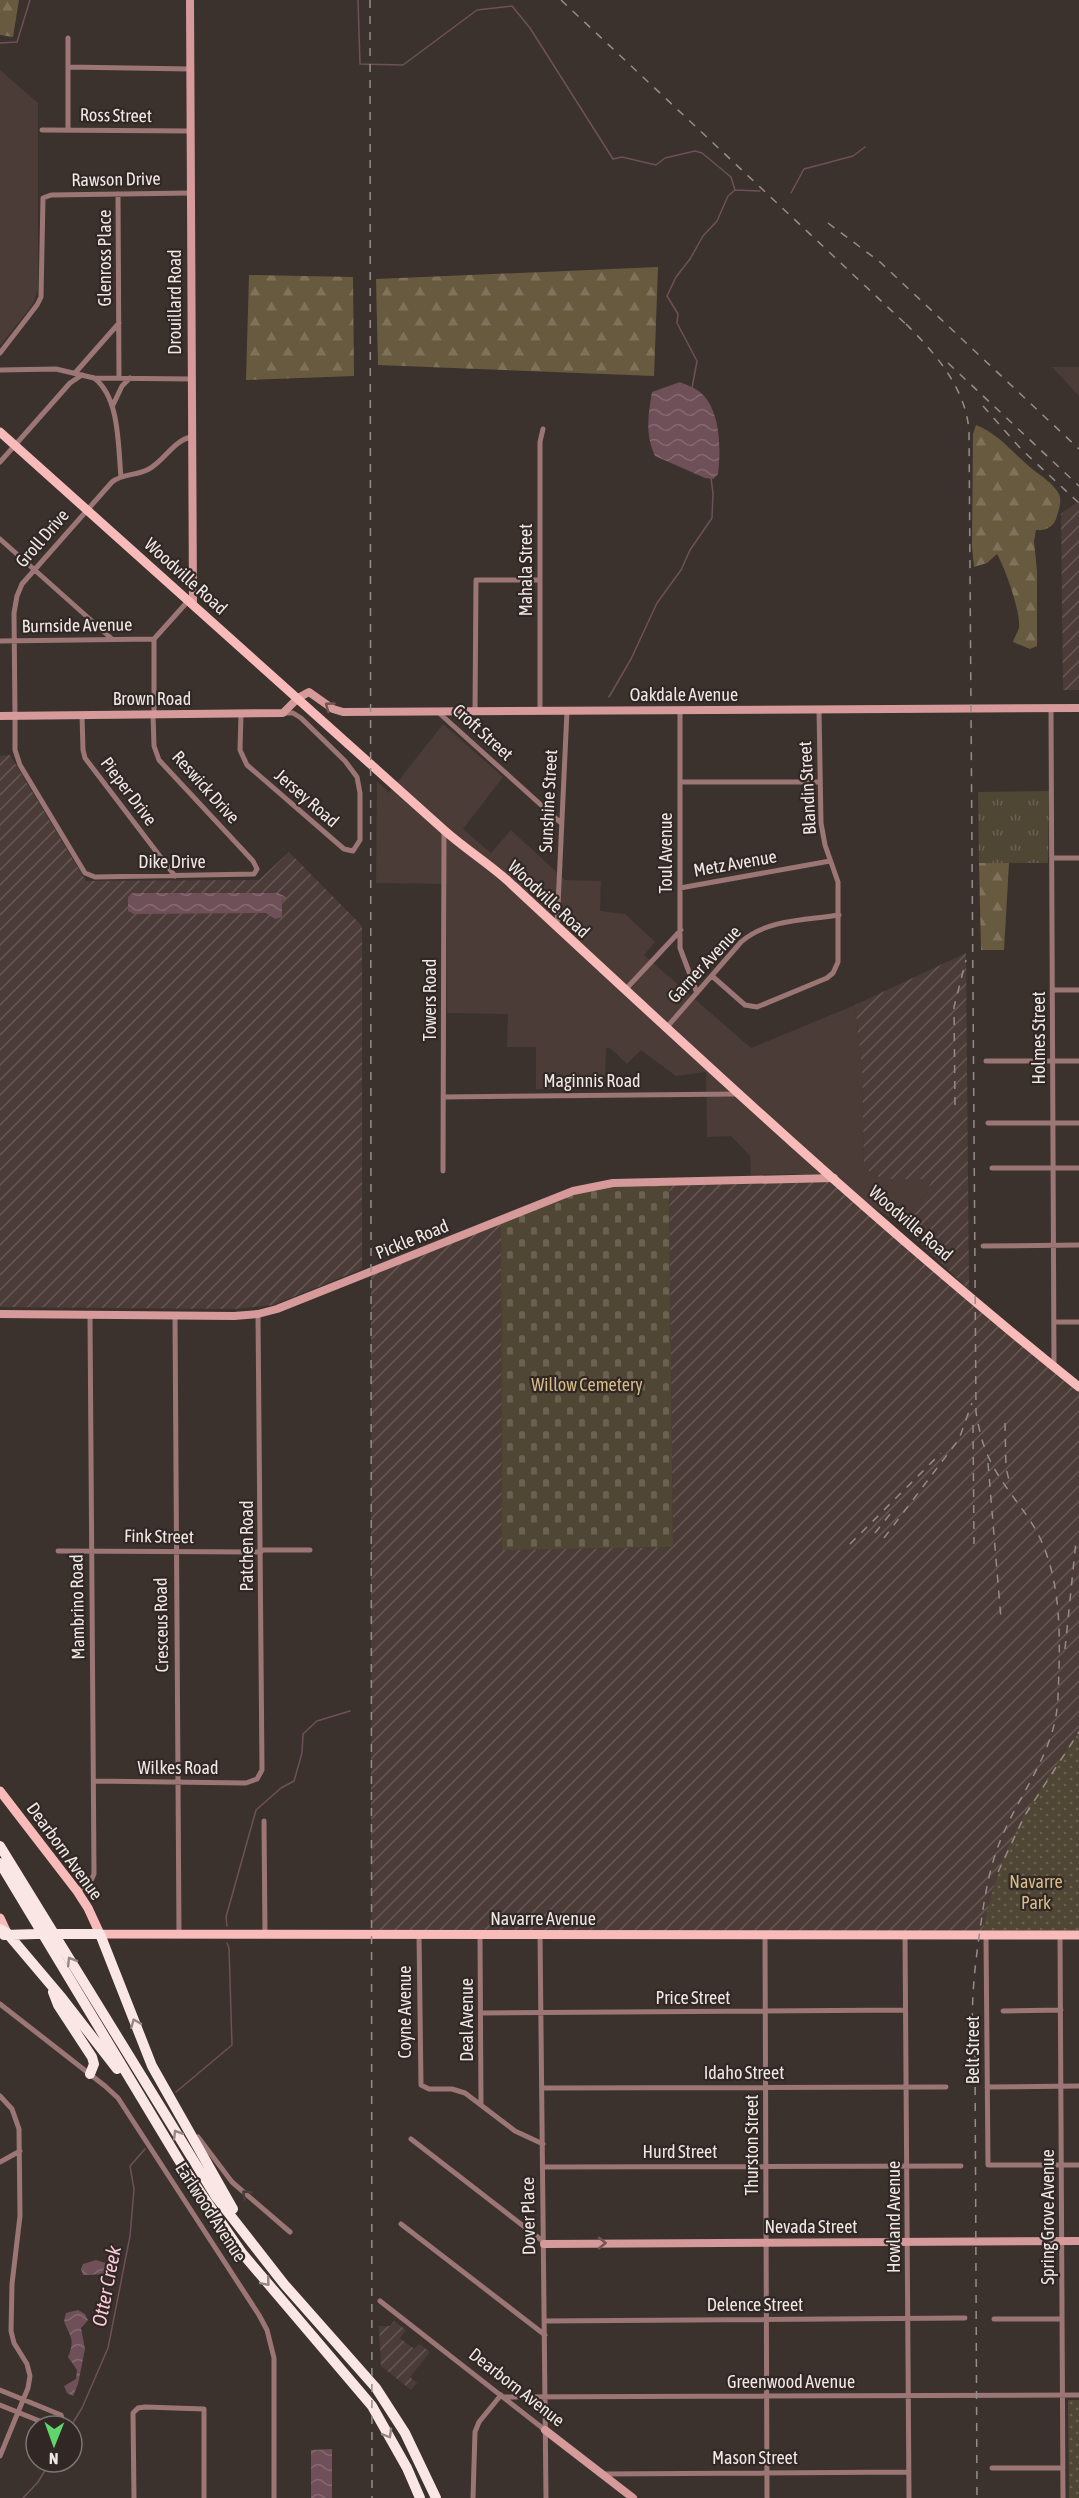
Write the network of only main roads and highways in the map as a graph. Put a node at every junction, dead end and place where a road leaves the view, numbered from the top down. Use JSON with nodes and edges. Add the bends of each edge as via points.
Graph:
{"nodes":[{"id":1,"x":0,"y":432,"type":"edge"},
{"id":2,"x":1079,"y":1387,"type":"edge"},
{"id":3,"x":0,"y":1791,"type":"edge"},
{"id":4,"x":0,"y":1846,"type":"edge"},
{"id":5,"x":0,"y":1863,"type":"edge"},
{"id":6,"x":0,"y":1918,"type":"edge"},
{"id":7,"x":2,"y":1933,"type":"edge"},
{"id":8,"x":100,"y":1934,"type":"junction"},
{"id":9,"x":1079,"y":1935,"type":"edge"},
{"id":10,"x":52,"y":1989,"type":"junction"},
{"id":11,"x":90,"y":2074,"type":"road end"},
{"id":12,"x":162,"y":2130,"type":"junction"},
{"id":13,"x":284,"y":2284,"type":"junction"},
{"id":14,"x":420,"y":2498,"type":"edge"},
{"id":15,"x":436,"y":2498,"type":"edge"}],
"edges":[{"from":1,"to":2,"type":"main road","name":"Woodville Road","via":[[444,830],[506,879],[834,1178],[979,1306]]},
{"from":3,"to":8,"type":"main road","name":"Dearborn Avenue","via":[[77,1891]]},
{"from":13,"to":4,"type":"highway","one_way":true,"via":[[216,2197]]},
{"from":5,"to":12,"type":"highway"},
{"from":6,"to":7,"type":"main road"},
{"from":7,"to":8,"type":"highway","name":"Navarre Avenue","bridge":true},
{"from":7,"to":10,"type":"highway"},
{"from":8,"to":9,"type":"main road","name":"Navarre Avenue"},
{"from":13,"to":8,"type":"highway","one_way":true,"via":[[229,2204],[152,2066]]},
{"from":10,"to":11,"type":"highway","via":[[58,2006],[92,2057]]},
{"from":10,"to":12,"type":"highway","via":[[103,2049]]},
{"from":12,"to":14,"type":"highway","one_way":true,"via":[[242,2253],[372,2406],[408,2468]]},
{"from":13,"to":15,"type":"highway","via":[[376,2388],[405,2433]]}]}
